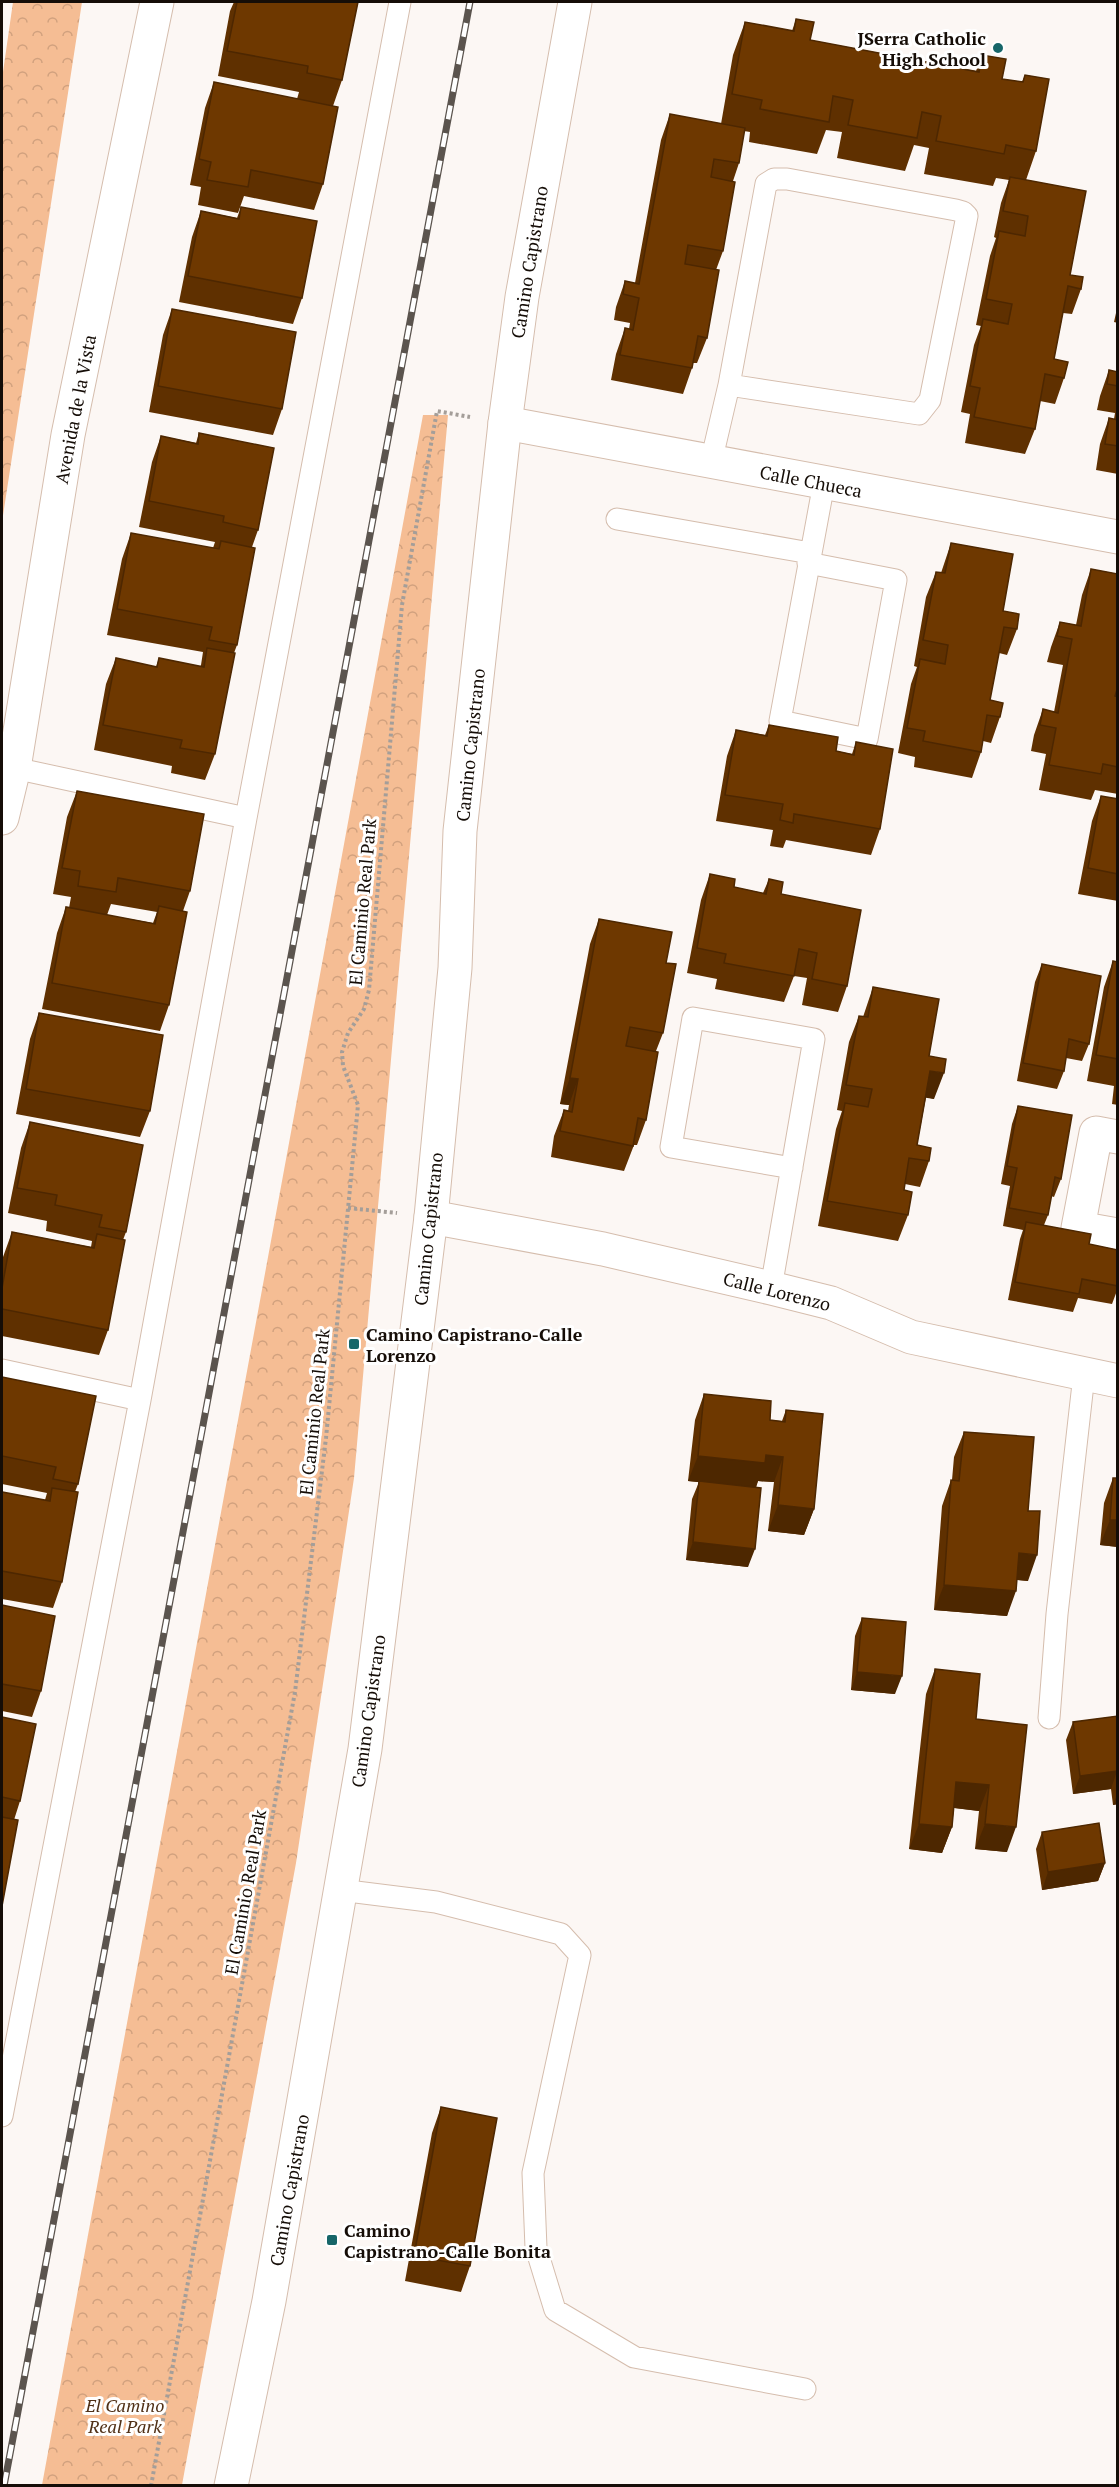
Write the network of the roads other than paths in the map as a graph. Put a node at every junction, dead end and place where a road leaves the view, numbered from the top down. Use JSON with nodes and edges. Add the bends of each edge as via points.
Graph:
{"nodes":[{"id":1,"x":157,"y":2,"type":"edge"},
{"id":2,"x":400,"y":2,"type":"edge"},
{"id":3,"x":575,"y":2,"type":"edge"},
{"id":4,"x":729,"y":385,"type":"junction"},
{"id":5,"x":505,"y":423,"type":"junction"},
{"id":6,"x":711,"y":462,"type":"junction"},
{"id":7,"x":824,"y":483,"type":"junction"},
{"id":8,"x":617,"y":519,"type":"dead end"},
{"id":9,"x":1118,"y":537,"type":"edge"},
{"id":10,"x":809,"y":558,"type":"junction"},
{"id":11,"x":14,"y":768,"type":"junction"},
{"id":12,"x":2,"y":818,"type":"edge"},
{"id":13,"x":246,"y":818,"type":"junction"},
{"id":14,"x":1118,"y":1137,"type":"edge"},
{"id":15,"x":792,"y":1168,"type":"junction"},
{"id":16,"x":431,"y":1217,"type":"junction"},
{"id":17,"x":1118,"y":1235,"type":"edge"},
{"id":18,"x":771,"y":1288,"type":"junction"},
{"id":19,"x":2,"y":1370,"type":"edge"},
{"id":20,"x":1084,"y":1375,"type":"junction"},
{"id":21,"x":1118,"y":1381,"type":"edge"},
{"id":22,"x":140,"y":1400,"type":"junction"},
{"id":23,"x":1049,"y":1718,"type":"dead end"},
{"id":24,"x":340,"y":1890,"type":"junction"},
{"id":25,"x":2,"y":2116,"type":"edge"},
{"id":26,"x":805,"y":2389,"type":"dead end"},
{"id":27,"x":231,"y":2486,"type":"edge"}],
"edges":[{"from":1,"to":11,"type":"main road","name":"Avenida de la Vista","via":[[68,435]]},
{"from":2,"to":13,"type":"lane"},
{"from":3,"to":5,"type":"main road","name":"Camino Capistrano","via":[[522,297]]},
{"from":4,"to":4,"type":"lane","via":[[920,414],[930,400],[967,216],[956,210],[787,179],[774,179],[766,184]]},
{"from":4,"to":6,"type":"lane"},
{"from":5,"to":6,"type":"main road","name":"Calle Chueca"},
{"from":5,"to":16,"type":"main road","name":"Camino Capistrano","via":[[460,831],[455,968]]},
{"from":6,"to":7,"type":"main road","name":"Calle Chueca"},
{"from":7,"to":9,"type":"main road","name":"Calle Chueca"},
{"from":7,"to":10,"type":"lane"},
{"from":8,"to":10,"type":"lane"},
{"from":10,"to":10,"type":"lane","via":[[896,580],[867,739],[780,720]]},
{"from":11,"to":12,"type":"main road","name":"Avenida de la Vista"},
{"from":11,"to":13,"type":"lane"},
{"from":13,"to":22,"type":"lane"},
{"from":14,"to":17,"type":"main road","via":[[1096,1133],[1078,1228]]},
{"from":15,"to":15,"type":"lane","via":[[814,1039],[693,1018],[671,1147]]},
{"from":15,"to":18,"type":"lane"},
{"from":16,"to":18,"type":"main road","name":"Calle Lorenzo","via":[[603,1249]]},
{"from":16,"to":24,"type":"main road","name":"Camino Capistrano","via":[[364,1749]]},
{"from":18,"to":20,"type":"main road","name":"Calle Lorenzo","via":[[831,1303],[911,1337]]},
{"from":19,"to":22,"type":"lane"},
{"from":20,"to":21,"type":"main road","name":"Calle Lorenzo"},
{"from":20,"to":23,"type":"lane"},
{"from":22,"to":25,"type":"lane"},
{"from":24,"to":26,"type":"lane","via":[[436,1902],[561,1934],[580,1954],[533,2173],[536,2248],[555,2310],[634,2357]]},
{"from":24,"to":27,"type":"main road","name":"Camino Capistrano","via":[[269,2301]]}]}
